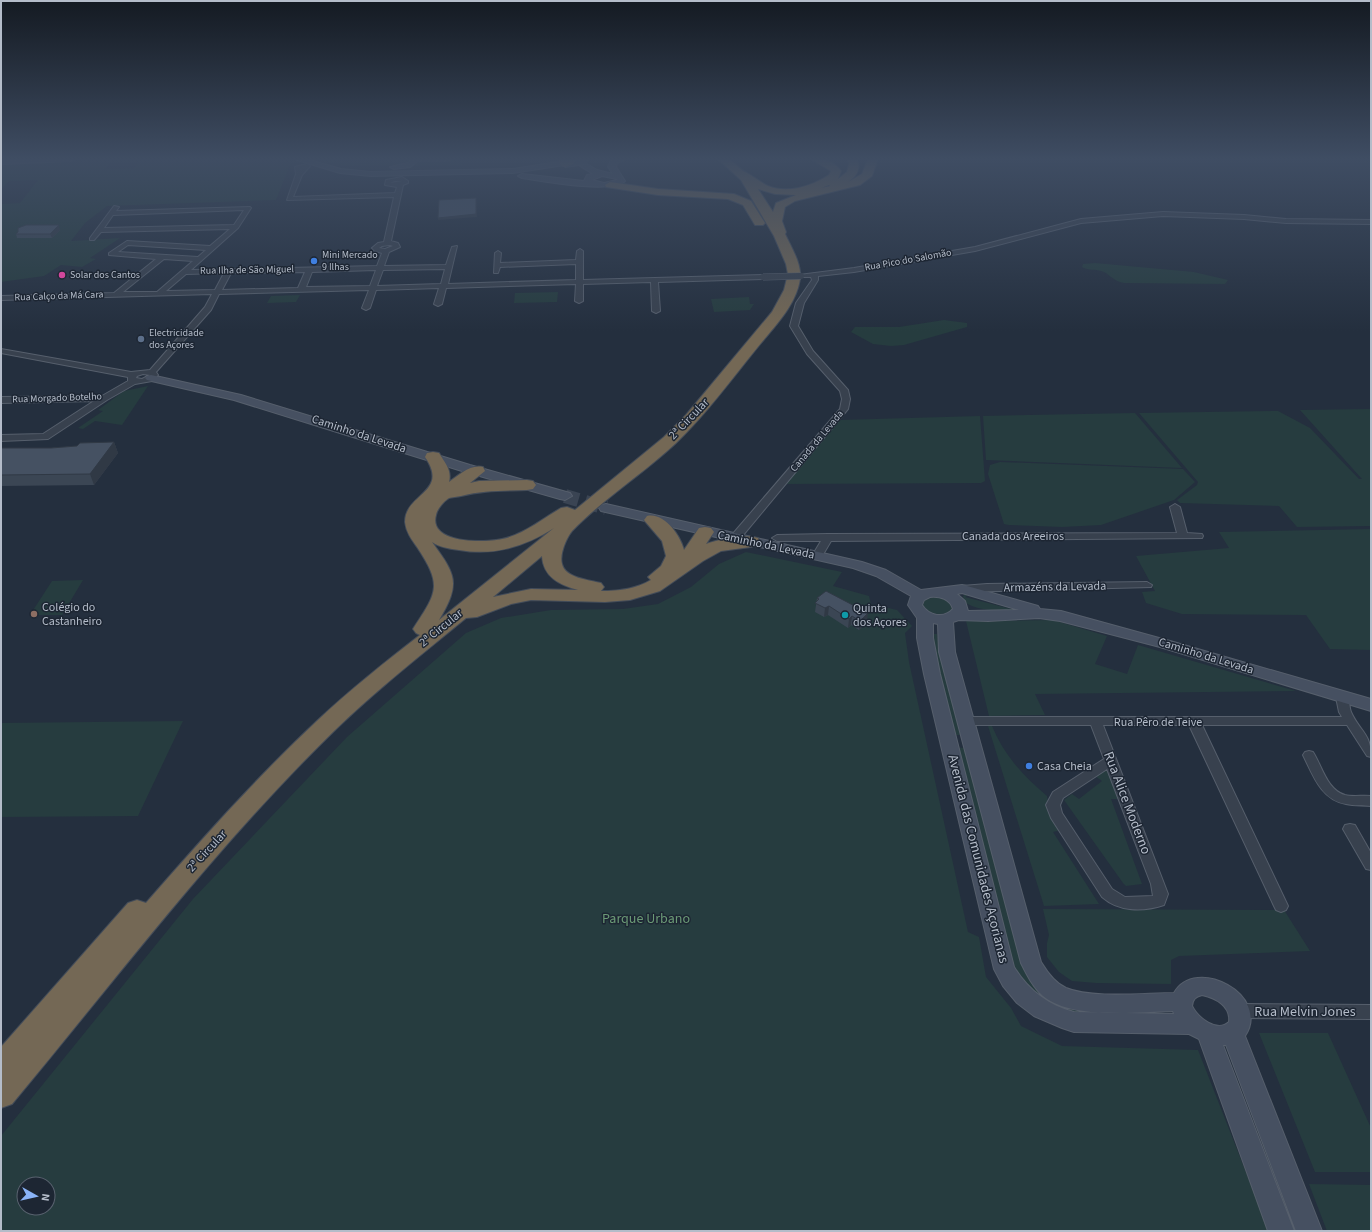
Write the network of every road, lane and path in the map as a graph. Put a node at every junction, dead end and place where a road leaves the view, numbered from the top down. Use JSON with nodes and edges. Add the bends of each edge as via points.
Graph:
{"nodes":[{"id":1,"x":109,"y":216,"type":"edge"},
{"id":2,"x":242,"y":216,"type":"edge"},
{"id":3,"x":393,"y":216,"type":"edge"},
{"id":4,"x":754,"y":216,"type":"edge"},
{"id":5,"x":761,"y":216,"type":"edge"},
{"id":6,"x":765,"y":216,"type":"edge"},
{"id":7,"x":777,"y":216,"type":"edge"},
{"id":8,"x":1129,"y":216,"type":"edge"},
{"id":9,"x":1230,"y":216,"type":"edge"},
{"id":10,"x":1371,"y":222,"type":"edge"},
{"id":11,"x":236,"y":227,"type":"junction"},
{"id":12,"x":99,"y":230,"type":"junction"},
{"id":13,"x":92,"y":239,"type":"dead end"},
{"id":14,"x":776,"y":240,"type":"junction"},
{"id":15,"x":387,"y":243,"type":"junction"},
{"id":16,"x":170,"y":245,"type":"junction"},
{"id":17,"x":186,"y":246,"type":"junction"},
{"id":18,"x":455,"y":247,"type":"dead end"},
{"id":19,"x":213,"y":248,"type":"junction"},
{"id":20,"x":386,"y":251,"type":"junction"},
{"id":21,"x":580,"y":251,"type":"dead end"},
{"id":22,"x":498,"y":253,"type":"dead end"},
{"id":23,"x":154,"y":257,"type":"junction"},
{"id":24,"x":162,"y":257,"type":"junction"},
{"id":25,"x":171,"y":258,"type":"junction"},
{"id":26,"x":199,"y":260,"type":"junction"},
{"id":27,"x":417,"y":260,"type":"dead end"},
{"id":28,"x":580,"y":262,"type":"junction"},
{"id":29,"x":414,"y":267,"type":"junction"},
{"id":30,"x":449,"y":267,"type":"junction"},
{"id":31,"x":380,"y":268,"type":"junction"},
{"id":32,"x":310,"y":269,"type":"junction"},
{"id":33,"x":229,"y":271,"type":"junction"},
{"id":34,"x":186,"y":272,"type":"junction"},
{"id":35,"x":814,"y":275,"type":"junction"},
{"id":36,"x":654,"y":280,"type":"junction"},
{"id":37,"x":579,"y":283,"type":"junction"},
{"id":38,"x":443,"y":287,"type":"junction"},
{"id":39,"x":373,"y":288,"type":"junction"},
{"id":40,"x":301,"y":290,"type":"junction"},
{"id":41,"x":217,"y":292,"type":"junction"},
{"id":42,"x":160,"y":293,"type":"junction"},
{"id":43,"x":118,"y":294,"type":"junction"},
{"id":44,"x":1,"y":298,"type":"edge"},
{"id":45,"x":579,"y":301,"type":"dead end"},
{"id":46,"x":438,"y":304,"type":"dead end"},
{"id":47,"x":366,"y":308,"type":"dead end"},
{"id":48,"x":656,"y":311,"type":"dead end"},
{"id":49,"x":1,"y":351,"type":"edge"},
{"id":50,"x":151,"y":375,"type":"junction"},
{"id":51,"x":133,"y":378,"type":"junction"},
{"id":52,"x":104,"y":398,"type":"junction"},
{"id":53,"x":1,"y":400,"type":"edge"},
{"id":54,"x":1,"y":438,"type":"edge"},
{"id":55,"x":433,"y":457,"type":"junction"},
{"id":56,"x":471,"y":469,"type":"junction"},
{"id":57,"x":527,"y":485,"type":"junction"},
{"id":58,"x":437,"y":495,"type":"junction"},
{"id":59,"x":1175,"y":507,"type":"dead end"},
{"id":60,"x":570,"y":508,"type":"junction"},
{"id":61,"x":606,"y":508,"type":"tunnel mouth"},
{"id":62,"x":653,"y":520,"type":"junction"},
{"id":63,"x":699,"y":530,"type":"junction"},
{"id":64,"x":1183,"y":536,"type":"junction"},
{"id":65,"x":1198,"y":536,"type":"dead end"},
{"id":66,"x":828,"y":537,"type":"junction"},
{"id":67,"x":776,"y":538,"type":"dead end"},
{"id":68,"x":743,"y":540,"type":"junction"},
{"id":69,"x":817,"y":556,"type":"junction"},
{"id":70,"x":676,"y":568,"type":"junction"},
{"id":71,"x":1147,"y":586,"type":"dead end"},
{"id":72,"x":927,"y":593,"type":"junction"},
{"id":73,"x":956,"y":605,"type":"junction"},
{"id":74,"x":1039,"y":613,"type":"junction"},
{"id":75,"x":925,"y":616,"type":"junction"},
{"id":76,"x":428,"y":631,"type":"junction"},
{"id":77,"x":1342,"y":697,"type":"junction"},
{"id":78,"x":1371,"y":705,"type":"edge"},
{"id":79,"x":965,"y":721,"type":"junction"},
{"id":80,"x":1350,"y":721,"type":"junction"},
{"id":81,"x":1096,"y":722,"type":"junction"},
{"id":82,"x":1194,"y":722,"type":"junction"},
{"id":83,"x":1371,"y":753,"type":"edge"},
{"id":84,"x":1309,"y":756,"type":"dead end"},
{"id":85,"x":1111,"y":760,"type":"junction"},
{"id":86,"x":1371,"y":801,"type":"edge"},
{"id":87,"x":1350,"y":829,"type":"dead end"},
{"id":88,"x":1371,"y":864,"type":"edge"},
{"id":89,"x":1281,"y":906,"type":"dead end"},
{"id":90,"x":1182,"y":1002,"type":"junction"},
{"id":91,"x":1240,"y":1011,"type":"junction"},
{"id":92,"x":1371,"y":1012,"type":"edge"},
{"id":93,"x":1200,"y":1029,"type":"junction"},
{"id":94,"x":1233,"y":1034,"type":"junction"},
{"id":95,"x":1,"y":1069,"type":"edge"},
{"id":96,"x":1,"y":1094,"type":"edge"},
{"id":97,"x":1281,"y":1231,"type":"edge"},
{"id":98,"x":1309,"y":1231,"type":"edge"}],
"edges":[{"from":1,"to":12,"type":"street"},
{"from":2,"to":11,"type":"street"},
{"from":3,"to":15,"type":"street"},
{"from":4,"to":14,"type":"highway","via":[[765,234]]},
{"from":5,"to":14,"type":"highway","name":"2ª Circular"},
{"from":6,"to":14,"type":"highway","name":"2ª Circular"},
{"from":7,"to":14,"type":"highway"},
{"from":8,"to":35,"type":"street","name":"Rua Pico do Salomão","via":[[1081,220],[976,249]]},
{"from":9,"to":10,"type":"street","name":"Rua Pico do Salomão","via":[[1286,221]]},
{"from":11,"to":12,"type":"street","via":[[122,232]]},
{"from":11,"to":19,"type":"street"},
{"from":12,"to":13,"type":"street"},
{"from":14,"to":60,"type":"highway","name":"2ª Circular","via":[[794,274],[789,293],[778,314],[692,418],[670,440]]},
{"from":15,"to":20,"type":"street","via":[[397,247]]},
{"from":15,"to":20,"type":"street","via":[[374,248]]},
{"from":16,"to":17,"type":"street"},
{"from":16,"to":23,"type":"street"},
{"from":16,"to":23,"type":"street","via":[[126,243],[111,254]]},
{"from":17,"to":19,"type":"street"},
{"from":17,"to":25,"type":"street"},
{"from":18,"to":30,"type":"street"},
{"from":19,"to":26,"type":"street"},
{"from":20,"to":31,"type":"street"},
{"from":21,"to":28,"type":"street"},
{"from":22,"to":28,"type":"street","via":[[496,269]]},
{"from":23,"to":24,"type":"street"},
{"from":24,"to":25,"type":"street"},
{"from":24,"to":43,"type":"street"},
{"from":25,"to":26,"type":"street"},
{"from":26,"to":34,"type":"street"},
{"from":27,"to":29,"type":"street"},
{"from":28,"to":37,"type":"street"},
{"from":29,"to":30,"type":"street","name":"Rua Ilha de São Miguel"},
{"from":29,"to":31,"type":"street","name":"Rua Ilha de São Miguel"},
{"from":30,"to":38,"type":"street"},
{"from":31,"to":32,"type":"street","name":"Rua Ilha de São Miguel"},
{"from":31,"to":39,"type":"street"},
{"from":32,"to":33,"type":"street","name":"Rua Ilha de São Miguel"},
{"from":32,"to":40,"type":"street"},
{"from":33,"to":34,"type":"street","name":"Rua Ilha de São Miguel"},
{"from":33,"to":41,"type":"street"},
{"from":34,"to":42,"type":"street"},
{"from":35,"to":36,"type":"street","name":"Rua Pico do Salomão","bridge":true},
{"from":35,"to":68,"type":"street","name":"Canada da Levada","via":[[815,280],[800,303],[794,326],[810,352],[840,383],[846,404]]},
{"from":36,"to":37,"type":"street","name":"Rua Pico do Salomão"},
{"from":36,"to":48,"type":"street"},
{"from":37,"to":38,"type":"street","name":"Rua Pico do Salomão"},
{"from":37,"to":45,"type":"street"},
{"from":38,"to":39,"type":"street","name":"Rua Calço da Má Cara"},
{"from":38,"to":46,"type":"street"},
{"from":39,"to":40,"type":"street","name":"Rua Calço da Má Cara"},
{"from":39,"to":47,"type":"street"},
{"from":40,"to":41,"type":"street","name":"Rua Calço da Má Cara"},
{"from":41,"to":42,"type":"street","name":"Rua Calço da Má Cara"},
{"from":41,"to":50,"type":"street","via":[[208,308]]},
{"from":42,"to":43,"type":"street","name":"Rua Calço da Má Cara"},
{"from":43,"to":44,"type":"street","name":"Rua Calço da Má Cara"},
{"from":49,"to":51,"type":"street"},
{"from":50,"to":51,"type":"street","via":[[142,381]]},
{"from":50,"to":55,"type":"street","name":"Caminho da Levada","via":[[237,397]]},
{"from":51,"to":52,"type":"street","name":"Rua Morgado Botelho"},
{"from":52,"to":53,"type":"street","name":"Rua Morgado Botelho"},
{"from":52,"to":54,"type":"street","via":[[45,437]]},
{"from":55,"to":56,"type":"street","name":"Caminho da Levada"},
{"from":55,"to":58,"type":"highway","via":[[443,473]]},
{"from":56,"to":57,"type":"street","name":"Caminho da Levada"},
{"from":56,"to":58,"type":"highway"},
{"from":57,"to":58,"type":"highway","via":[[479,486]]},
{"from":57,"to":60,"type":"street","name":"Caminho da Levada"},
{"from":58,"to":60,"type":"highway","via":[[427,514],[428,528],[432,535],[460,546],[502,545],[532,532]]},
{"from":58,"to":76,"type":"highway","via":[[427,499],[416,513],[414,524],[423,544],[442,570],[444,585]]},
{"from":59,"to":64,"type":"street"},
{"from":60,"to":70,"type":"highway","via":[[550,558],[559,574],[570,582],[601,588],[620,588],[651,581]]},
{"from":60,"to":76,"type":"highway","name":"2ª Circular","via":[[513,571]]},
{"from":61,"to":62,"type":"street","name":"Caminho da Levada"},
{"from":62,"to":63,"type":"street","name":"Caminho da Levada"},
{"from":62,"to":70,"type":"highway","via":[[671,538],[675,546]]},
{"from":63,"to":68,"type":"street","name":"Caminho da Levada"},
{"from":63,"to":70,"type":"highway"},
{"from":64,"to":65,"type":"street","name":"Canada dos Areeiros"},
{"from":64,"to":66,"type":"street","name":"Canada dos Areeiros"},
{"from":66,"to":67,"type":"street","name":"Canada dos Areeiros"},
{"from":66,"to":69,"type":"street"},
{"from":68,"to":69,"type":"street","name":"Caminho da Levada"},
{"from":68,"to":70,"type":"highway","via":[[714,547]]},
{"from":69,"to":72,"type":"street","name":"Caminho da Levada","via":[[874,570]]},
{"from":70,"to":76,"type":"highway","via":[[657,586],[642,592],[622,596],[538,594],[509,598],[488,604]]},
{"from":71,"to":73,"type":"street","name":"Armazéns da Levada","via":[[988,587]]},
{"from":72,"to":73,"type":"street","name":"Caminho da Levada","via":[[948,594]]},
{"from":72,"to":75,"type":"street","via":[[917,598],[915,605]]},
{"from":73,"to":74,"type":"street","name":"Caminho da Levada","via":[[1002,614]]},
{"from":73,"to":74,"type":"street","name":"Caminho da Levada","via":[[1027,606]]},
{"from":73,"to":75,"type":"street"},
{"from":73,"to":79,"type":"street","name":"Avenida das Comunidades Açorianas","via":[[947,652]]},
{"from":74,"to":77,"type":"street","name":"Caminho da Levada","via":[[1077,620],[1158,642]]},
{"from":75,"to":93,"type":"street","name":"Avenida das Comunidades Açorianas","via":[[925,638],[932,674],[1004,970],[1012,984],[1025,998],[1057,1018],[1074,1022]]},
{"from":76,"to":95,"type":"highway","name":"2ª Circular","via":[[307,728],[256,780],[173,869]]},
{"from":76,"to":96,"type":"highway","name":"2ª Circular","via":[[268,784],[188,870]]},
{"from":77,"to":78,"type":"street","name":"Caminho da Levada"},
{"from":77,"to":80,"type":"street"},
{"from":79,"to":81,"type":"street","name":"Rua Pêro de Teive"},
{"from":79,"to":90,"type":"street","name":"Avenida das Comunidades Açorianas","via":[[1029,955],[1037,975],[1045,985],[1061,996],[1081,1002]]},
{"from":80,"to":82,"type":"street","name":"Rua Pêro de Teive"},
{"from":80,"to":83,"type":"street"},
{"from":81,"to":82,"type":"street","name":"Rua Pêro de Teive"},
{"from":81,"to":85,"type":"street","name":"Rua Alice Moderno"},
{"from":82,"to":89,"type":"street"},
{"from":84,"to":86,"type":"street","via":[[1334,796]]},
{"from":85,"to":85,"type":"street","name":"Rua Alice Moderno","via":[[1058,796],[1054,805],[1056,814],[1114,900],[1126,904],[1159,901],[1161,894],[1158,884]]},
{"from":87,"to":88,"type":"street"},
{"from":90,"to":91,"type":"street","via":[[1183,995],[1188,990],[1202,986],[1220,991],[1232,1000]]},
{"from":90,"to":93,"type":"street","via":[[1184,1013]]},
{"from":91,"to":92,"type":"street","name":"Rua Melvin Jones"},
{"from":91,"to":94,"type":"street","via":[[1240,1027]]},
{"from":93,"to":94,"type":"street","name":"Avenida das Comunidades Açorianas","via":[[1221,1036]]},
{"from":93,"to":97,"type":"street"},
{"from":94,"to":98,"type":"street"}]}
